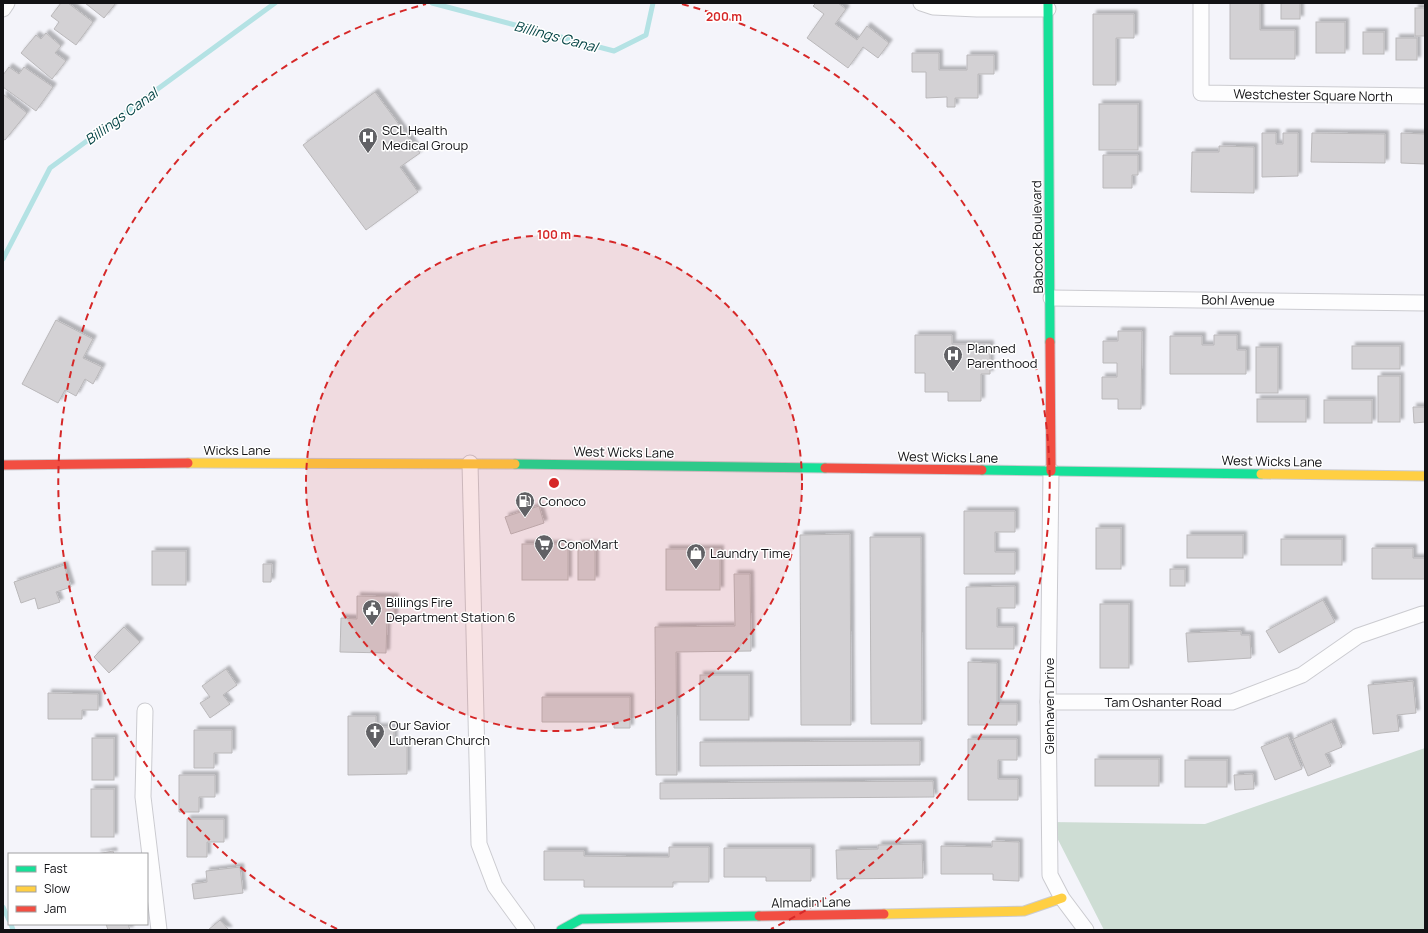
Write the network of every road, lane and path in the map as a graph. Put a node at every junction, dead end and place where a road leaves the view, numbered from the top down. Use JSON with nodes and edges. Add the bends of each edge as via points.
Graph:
{"nodes":[{"id":1,"x":8,"y":3,"type":"edge"},
{"id":2,"x":921,"y":3,"type":"edge"},
{"id":3,"x":1201,"y":3,"type":"edge"},
{"id":4,"x":1048,"y":6,"type":"edge"},
{"id":5,"x":3,"y":9,"type":"edge"},
{"id":6,"x":1425,"y":96,"type":"edge"},
{"id":7,"x":1050,"y":298,"type":"junction"},
{"id":8,"x":1425,"y":303,"type":"edge"},
{"id":9,"x":470,"y":463,"type":"junction"},
{"id":10,"x":3,"y":465,"type":"edge"},
{"id":11,"x":1051,"y":471,"type":"junction"},
{"id":12,"x":1425,"y":476,"type":"edge"},
{"id":13,"x":1425,"y":614,"type":"edge"},
{"id":14,"x":1048,"y":702,"type":"junction"},
{"id":15,"x":145,"y":711,"type":"dead end"},
{"id":16,"x":1062,"y":898,"type":"junction"},
{"id":17,"x":159,"y":930,"type":"edge"},
{"id":18,"x":527,"y":930,"type":"edge"},
{"id":19,"x":561,"y":930,"type":"edge"},
{"id":20,"x":1086,"y":930,"type":"edge"}],
"edges":[{"from":1,"to":5,"type":"street"},
{"from":2,"to":4,"type":"street","via":[[933,7],[977,9]]},
{"from":3,"to":6,"type":"street","name":"Westchester Square North","via":[[1201,94]]},
{"from":4,"to":7,"type":"main road","name":"Babcock Boulevard"},
{"from":7,"to":8,"type":"street","name":"Bohl Avenue"},
{"from":7,"to":11,"type":"main road","name":"Babcock Boulevard"},
{"from":9,"to":10,"type":"main road","name":"Wicks Lane"},
{"from":9,"to":11,"type":"main road","name":"West Wicks Lane"},
{"from":9,"to":18,"type":"street","via":[[479,844],[495,886]]},
{"from":11,"to":12,"type":"main road","name":"West Wicks Lane"},
{"from":11,"to":14,"type":"street","name":"Glenhaven Drive"},
{"from":13,"to":14,"type":"street","name":"Tam Oshanter Road","via":[[1358,636],[1302,675],[1232,702]]},
{"from":14,"to":16,"type":"street","name":"Glenhaven Drive","via":[[1050,875]]},
{"from":15,"to":17,"type":"street","via":[[143,797]]},
{"from":16,"to":19,"type":"main road","name":"Almadin Lane","via":[[1024,911],[581,919]]},
{"from":16,"to":20,"type":"street","name":"Glenhaven Drive"}]}
